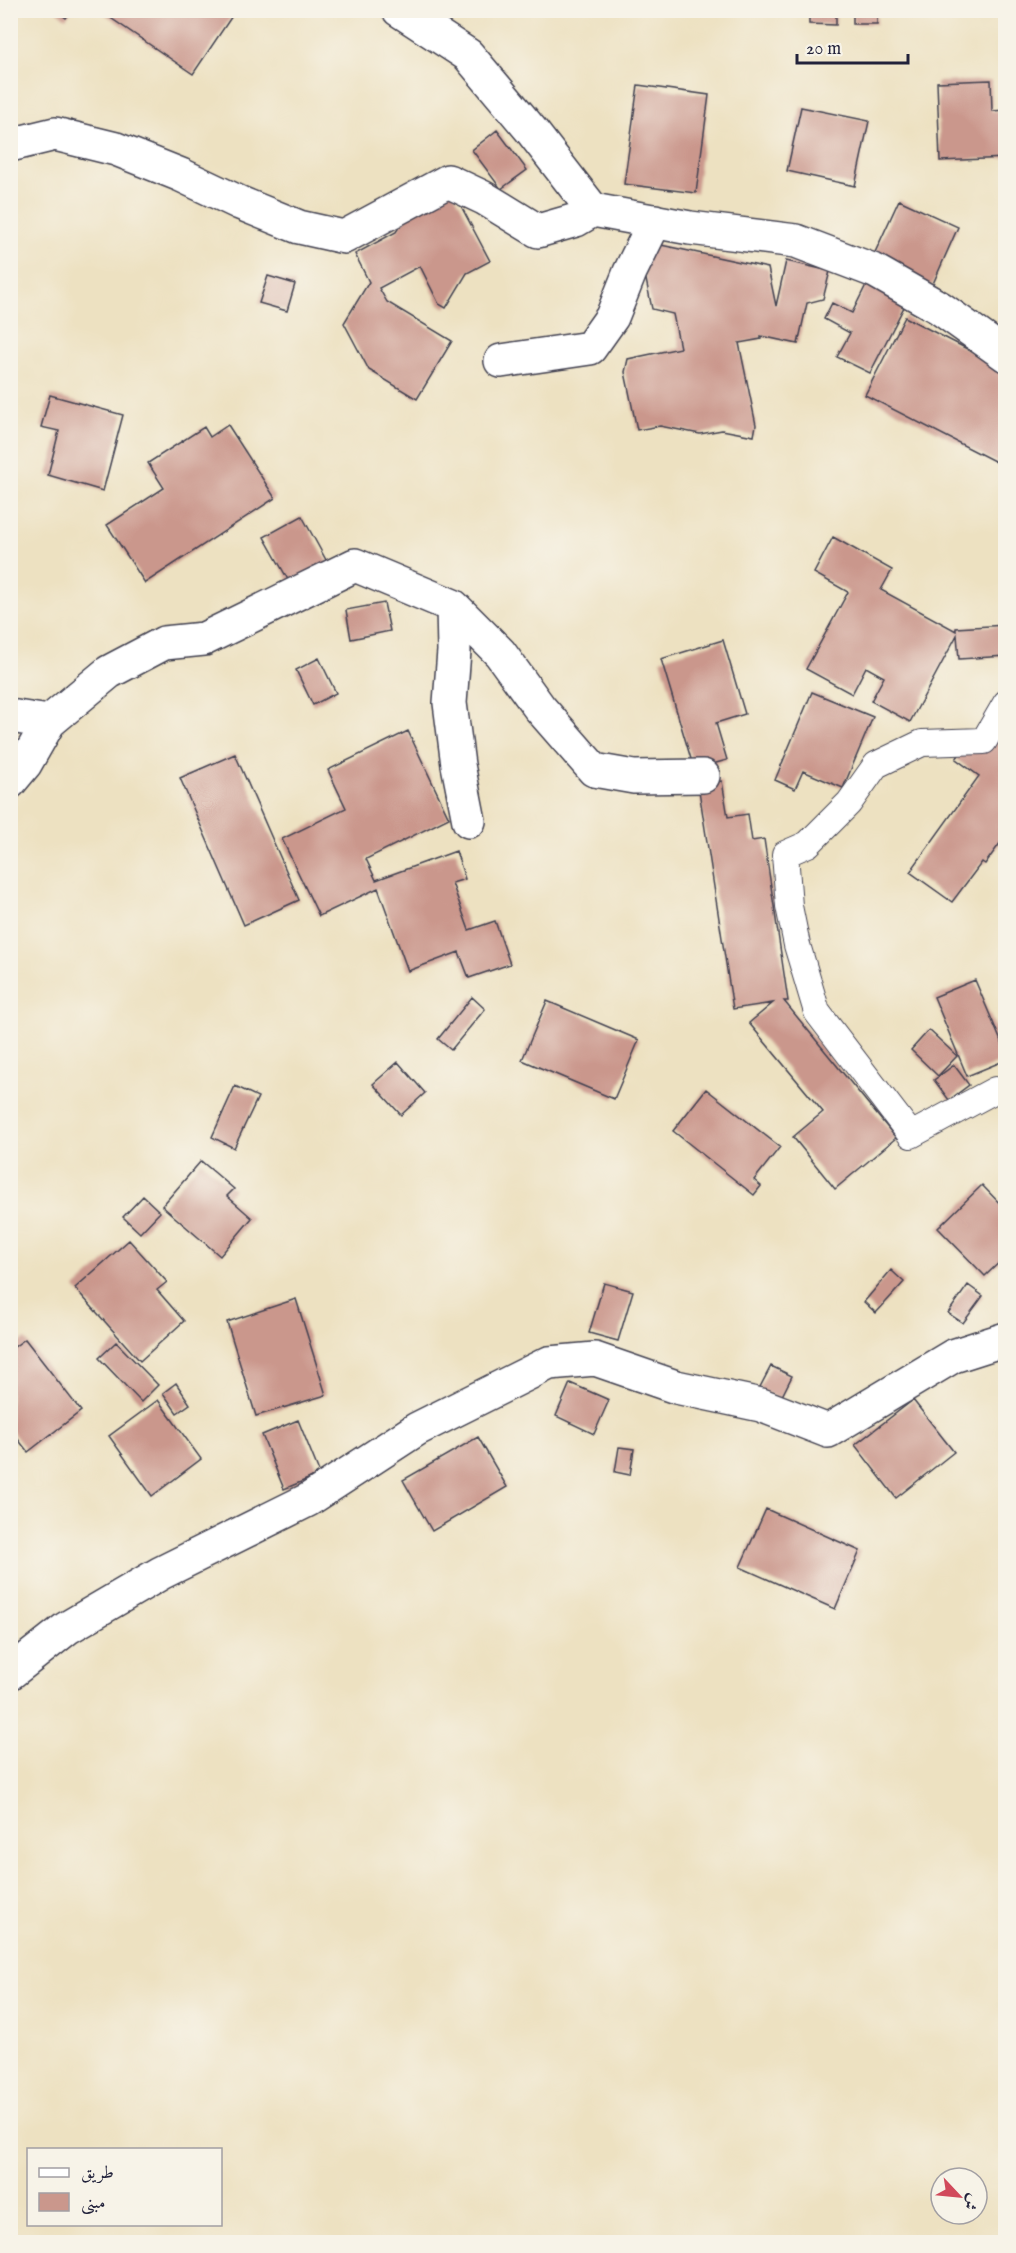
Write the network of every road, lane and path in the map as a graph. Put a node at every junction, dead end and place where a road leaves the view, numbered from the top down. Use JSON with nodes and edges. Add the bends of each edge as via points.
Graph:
{"nodes":[{"id":1,"x":399,"y":10,"type":"edge"},
{"id":2,"x":10,"y":145,"type":"edge"},
{"id":3,"x":593,"y":210,"type":"junction"},
{"id":4,"x":656,"y":221,"type":"junction"},
{"id":5,"x":1005,"y":355,"type":"edge"},
{"id":6,"x":501,"y":361,"type":"dead end"},
{"id":7,"x":453,"y":606,"type":"junction"},
{"id":8,"x":1005,"y":703,"type":"edge"},
{"id":9,"x":10,"y":716,"type":"edge"},
{"id":10,"x":49,"y":722,"type":"junction"},
{"id":11,"x":703,"y":776,"type":"dead end"},
{"id":12,"x":10,"y":782,"type":"edge"},
{"id":13,"x":469,"y":821,"type":"dead end"},
{"id":14,"x":995,"y":1090,"type":"dead end"},
{"id":15,"x":1005,"y":1339,"type":"edge"},
{"id":16,"x":10,"y":1673,"type":"edge"}],
"edges":[{"from":1,"to":3,"type":"street","via":[[468,55]]},
{"from":2,"to":3,"type":"street","via":[[55,134],[116,149],[299,227],[344,237],[448,181],[538,231],[576,220]]},
{"from":3,"to":4,"type":"street"},
{"from":4,"to":5,"type":"street","via":[[796,241],[875,271],[940,308]]},
{"from":4,"to":6,"type":"street","via":[[612,317],[590,348]]},
{"from":7,"to":10,"type":"street","via":[[355,565],[204,639],[164,643],[109,672]]},
{"from":7,"to":11,"type":"street","via":[[500,653],[539,707],[594,770],[634,777]]},
{"from":7,"to":13,"type":"street","via":[[450,703]]},
{"from":8,"to":14,"type":"street","via":[[984,741],[922,744],[876,765],[849,803],[808,844],[785,854],[789,906],[817,1012],[911,1135]]},
{"from":9,"to":10,"type":"street"},
{"from":10,"to":12,"type":"street"},
{"from":15,"to":16,"type":"street","via":[[953,1356],[828,1431],[761,1405],[676,1387],[595,1359],[549,1363],[417,1429],[308,1500],[142,1584],[67,1628]]}]}
